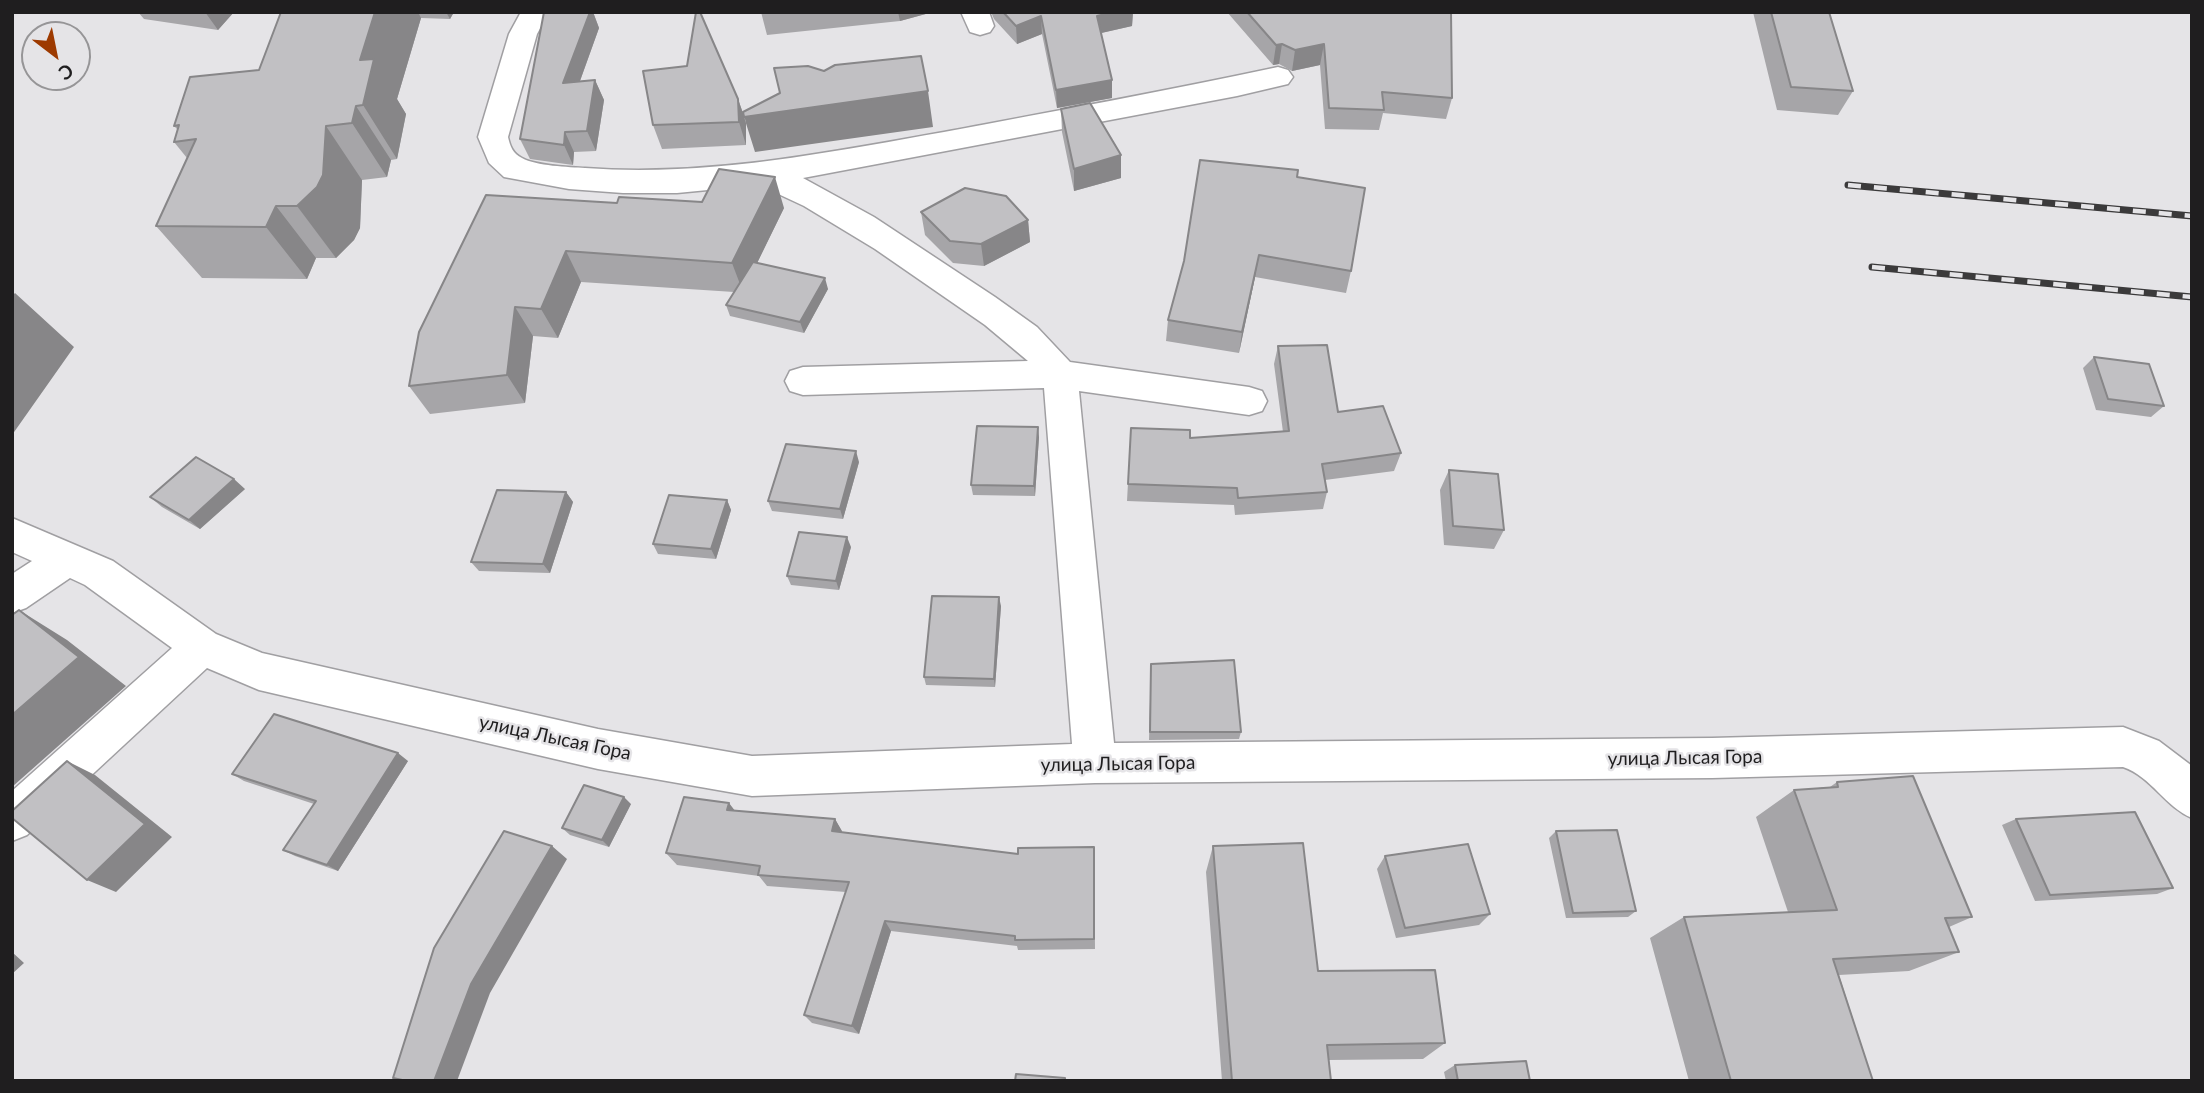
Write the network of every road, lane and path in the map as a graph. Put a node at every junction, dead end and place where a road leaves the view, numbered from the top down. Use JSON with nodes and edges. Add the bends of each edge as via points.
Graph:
{"nodes":[{"id":1,"x":535,"y":12,"type":"edge"},
{"id":2,"x":1278,"y":77,"type":"dead end"},
{"id":3,"x":766,"y":175,"type":"junction"},
{"id":4,"x":1060,"y":374,"type":"junction"},
{"id":5,"x":803,"y":382,"type":"dead end"},
{"id":6,"x":1249,"y":401,"type":"dead end"},
{"id":7,"x":12,"y":534,"type":"edge"},
{"id":8,"x":68,"y":558,"type":"junction"},
{"id":9,"x":12,"y":596,"type":"edge"},
{"id":10,"x":202,"y":647,"type":"junction"},
{"id":11,"x":1095,"y":763,"type":"junction"},
{"id":12,"x":2192,"y":797,"type":"edge"},
{"id":13,"x":12,"y":820,"type":"edge"}],
"edges":[{"from":1,"to":3,"type":"street","via":[[523,34],[493,137],[494,149],[514,169],[625,182]]},
{"from":2,"to":3,"type":"street"},
{"from":3,"to":4,"type":"street","via":[[802,190],[911,257],[1021,332]]},
{"from":4,"to":5,"type":"street"},
{"from":4,"to":6,"type":"street"},
{"from":4,"to":11,"type":"street"},
{"from":7,"to":8,"type":"street","name":"улица Лысая Гора"},
{"from":8,"to":9,"type":"street"},
{"from":8,"to":10,"type":"street","name":"улица Лысая Гора","via":[[99,573]]},
{"from":10,"to":11,"type":"street","name":"улица Лысая Гора","via":[[259,671],[598,749],[752,776]]},
{"from":10,"to":13,"type":"street"},
{"from":11,"to":12,"type":"street","name":"улица Лысая Гора","via":[[1712,758],[2123,747],[2151,757]]}]}
